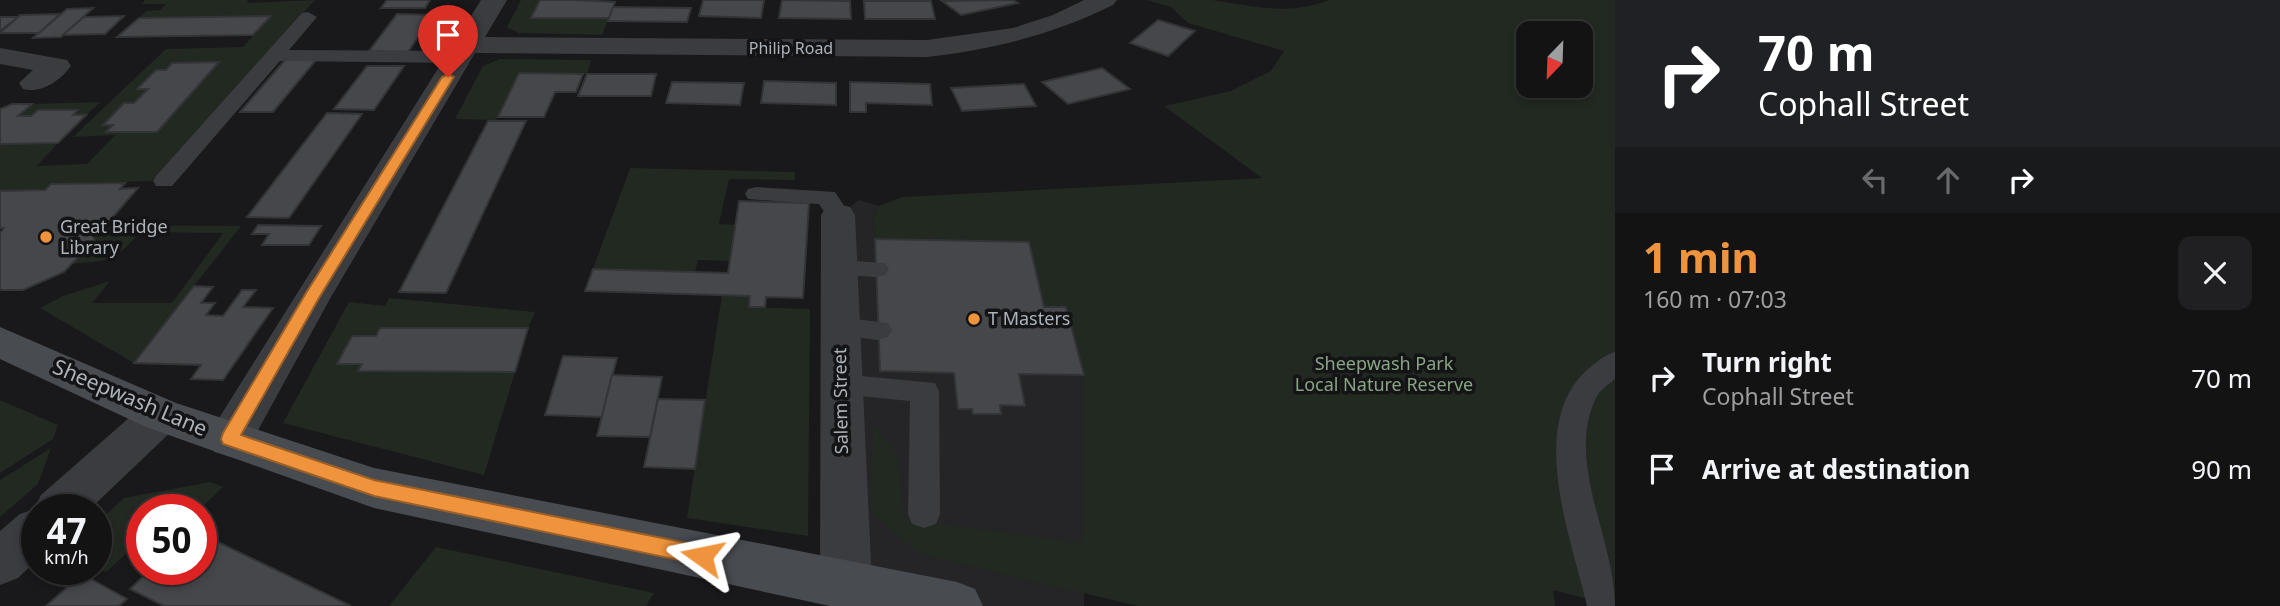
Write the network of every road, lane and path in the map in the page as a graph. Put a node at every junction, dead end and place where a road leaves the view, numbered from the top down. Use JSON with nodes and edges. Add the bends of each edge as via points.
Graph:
{"nodes":[{"id":1,"x":494,"y":0,"type":"edge"},
{"id":2,"x":1104,"y":0,"type":"edge"},
{"id":3,"x":308,"y":17,"type":"dead end"},
{"id":4,"x":464,"y":51,"type":"junction"},
{"id":5,"x":275,"y":55,"type":"junction"},
{"id":6,"x":0,"y":56,"type":"edge"},
{"id":7,"x":33,"y":83,"type":"dead end"},
{"id":8,"x":164,"y":181,"type":"dead end"},
{"id":9,"x":756,"y":194,"type":"dead end"},
{"id":10,"x":838,"y":215,"type":"joint"},
{"id":11,"x":0,"y":342,"type":"edge"},
{"id":12,"x":1615,"y":362,"type":"edge"},
{"id":13,"x":840,"y":385,"type":"junction"},
{"id":14,"x":161,"y":415,"type":"junction"},
{"id":15,"x":230,"y":439,"type":"junction"},
{"id":16,"x":74,"y":494,"type":"edge"},
{"id":17,"x":924,"y":514,"type":"dead end"},
{"id":18,"x":21,"y":543,"type":"edge"},
{"id":19,"x":0,"y":562,"type":"edge"},
{"id":20,"x":869,"y":595,"type":"edge"},
{"id":21,"x":957,"y":606,"type":"edge"},
{"id":22,"x":1605,"y":606,"type":"edge"}],
"edges":[{"from":1,"to":4,"type":"street"},
{"from":2,"to":4,"type":"street","name":"Philip Road","via":[[1037,32],[940,48]]},
{"from":3,"to":5,"type":"lane"},
{"from":4,"to":5,"type":"lane"},
{"from":4,"to":15,"type":"street"},
{"from":5,"to":8,"type":"lane"},
{"from":6,"to":7,"type":"street","via":[[57,66]]},
{"from":9,"to":10,"type":"lane","via":[[827,197]]},
{"from":10,"to":13,"type":"street","name":"Salem Street","via":[[857,268],[859,329]]},
{"from":11,"to":14,"type":"main road","name":"Sheepwash Lane"},
{"from":12,"to":22,"type":"lane","via":[[1583,391],[1570,439],[1574,486]]},
{"from":13,"to":17,"type":"lane","via":[[925,391]]},
{"from":13,"to":20,"type":"street","name":"Salem Street"},
{"from":14,"to":15,"type":"main road","name":"Sheepwash Lane"},
{"from":14,"to":16,"type":"street"},
{"from":15,"to":20,"type":"main road","name":"Sheepwash Lane","via":[[374,488]]},
{"from":18,"to":19,"type":"street"},
{"from":20,"to":21,"type":"main road","name":"Sheepwash Lane"}]}
